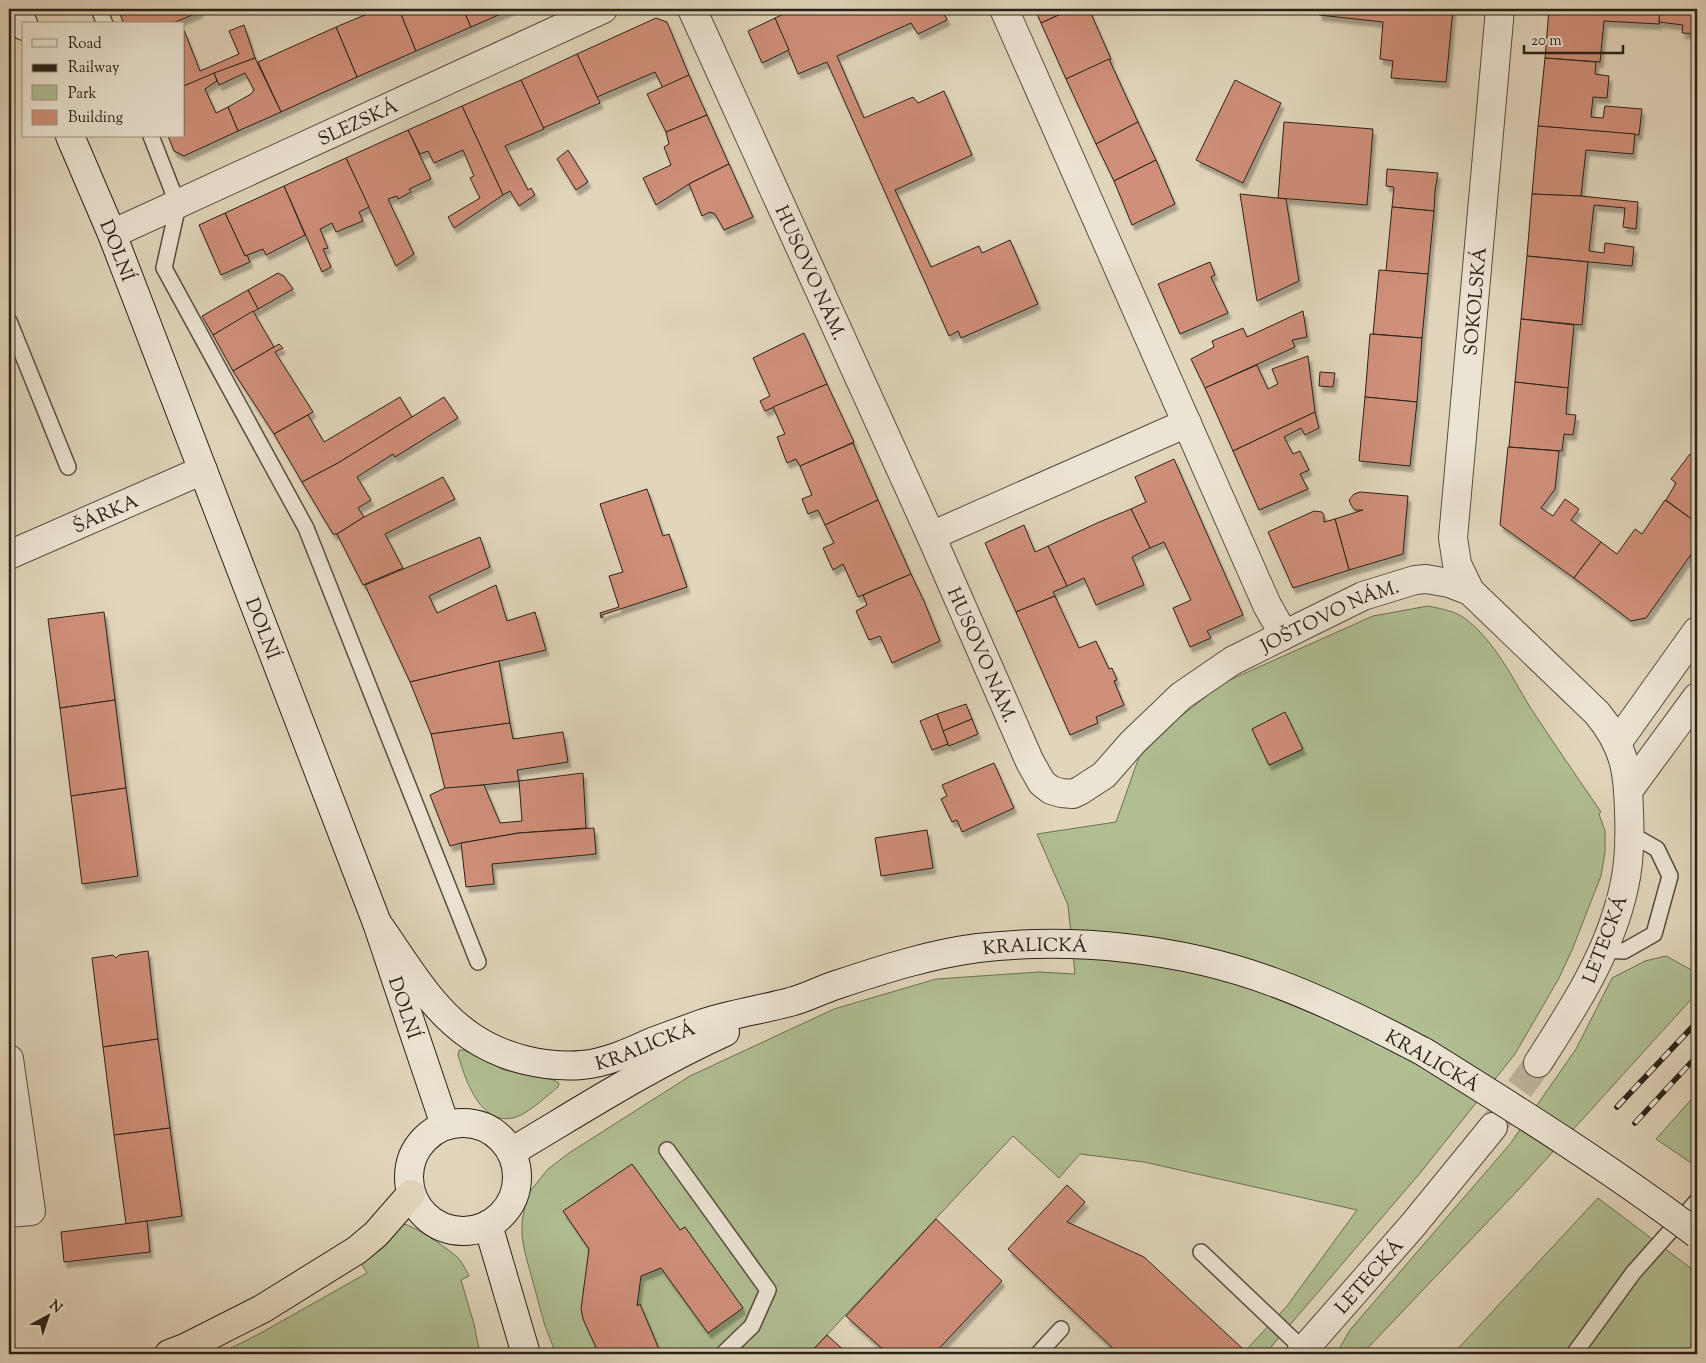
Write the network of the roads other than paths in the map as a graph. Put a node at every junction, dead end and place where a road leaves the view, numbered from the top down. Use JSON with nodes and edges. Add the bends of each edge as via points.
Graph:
{"nodes":[{"id":1,"x":17,"y":9,"type":"edge"},
{"id":2,"x":99,"y":9,"type":"edge"},
{"id":3,"x":603,"y":9,"type":"edge"},
{"id":4,"x":692,"y":9,"type":"edge"},
{"id":5,"x":1004,"y":9,"type":"edge"},
{"id":6,"x":1500,"y":9,"type":"edge"},
{"id":7,"x":22,"y":22,"type":"edge"},
{"id":8,"x":105,"y":22,"type":"edge"},
{"id":9,"x":71,"y":138,"type":"edge"},
{"id":10,"x":152,"y":138,"type":"edge"},
{"id":11,"x":178,"y":205,"type":"junction"},
{"id":12,"x":112,"y":234,"type":"junction"},
{"id":13,"x":9,"y":321,"type":"edge"},
{"id":14,"x":1186,"y":423,"type":"junction"},
{"id":15,"x":68,"y":467,"type":"dead end"},
{"id":16,"x":203,"y":470,"type":"junction"},
{"id":17,"x":931,"y":536,"type":"junction"},
{"id":18,"x":9,"y":555,"type":"edge"},
{"id":19,"x":1470,"y":591,"type":"junction"},
{"id":20,"x":1697,"y":631,"type":"edge"},
{"id":21,"x":1284,"y":634,"type":"junction"},
{"id":22,"x":1697,"y":697,"type":"edge"},
{"id":23,"x":1617,"y":743,"type":"junction"},
{"id":24,"x":1035,"y":773,"type":"joint"},
{"id":25,"x":1628,"y":791,"type":"junction"},
{"id":26,"x":1630,"y":832,"type":"junction"},
{"id":27,"x":378,"y":922,"type":"junction"},
{"id":28,"x":1604,"y":950,"type":"junction"},
{"id":29,"x":478,"y":962,"type":"dead end"},
{"id":30,"x":792,"y":1002,"type":"junction"},
{"id":31,"x":9,"y":1059,"type":"edge"},
{"id":32,"x":1538,"y":1063,"type":"tunnel mouth"},
{"id":33,"x":445,"y":1125,"type":"junction"},
{"id":34,"x":1493,"y":1127,"type":"tunnel mouth"},
{"id":35,"x":667,"y":1150,"type":"dead end"},
{"id":36,"x":511,"y":1152,"type":"junction"},
{"id":37,"x":411,"y":1194,"type":"junction"},
{"id":38,"x":1697,"y":1201,"type":"edge"},
{"id":39,"x":9,"y":1214,"type":"edge"},
{"id":40,"x":488,"y":1225,"type":"junction"},
{"id":41,"x":1697,"y":1234,"type":"edge"},
{"id":42,"x":1201,"y":1252,"type":"dead end"},
{"id":43,"x":1061,"y":1329,"type":"dead end"},
{"id":44,"x":1302,"y":1352,"type":"edge"},
{"id":45,"x":169,"y":1354,"type":"edge"},
{"id":46,"x":526,"y":1354,"type":"edge"},
{"id":47,"x":722,"y":1354,"type":"edge"},
{"id":48,"x":1038,"y":1354,"type":"edge"},
{"id":49,"x":1574,"y":1354,"type":"edge"}],
"edges":[{"from":1,"to":7,"type":"street"},
{"from":2,"to":8,"type":"lane"},
{"from":3,"to":11,"type":"street","name":"SLEZSKÁ"},
{"from":4,"to":17,"type":"street","name":"HUSOVO NÁM."},
{"from":5,"to":14,"type":"street"},
{"from":6,"to":19,"type":"street","name":"SOKOLSKÁ","via":[[1453,538],[1457,564]]},
{"from":9,"to":12,"type":"street","name":"DOLNÍ"},
{"from":10,"to":11,"type":"lane"},
{"from":11,"to":12,"type":"street","name":"SLEZSKÁ"},
{"from":11,"to":29,"type":"lane","via":[[164,268],[306,528]]},
{"from":12,"to":16,"type":"street","name":"DOLNÍ"},
{"from":13,"to":15,"type":"lane"},
{"from":14,"to":17,"type":"street"},
{"from":14,"to":21,"type":"street","via":[[1267,605]]},
{"from":16,"to":18,"type":"street","name":"ŠÁRKA"},
{"from":16,"to":27,"type":"street","name":"DOLNÍ"},
{"from":17,"to":24,"type":"street","name":"HUSOVO NÁM."},
{"from":19,"to":21,"type":"street","name":"JOŠTOVO NÁM.","via":[[1449,583],[1415,580],[1363,596]]},
{"from":19,"to":23,"type":"street","name":"JOŠTOVO NÁM.","via":[[1597,713]]},
{"from":20,"to":23,"type":"street"},
{"from":21,"to":24,"type":"street","name":"JOŠTOVO NÁM.","via":[[1232,661],[1181,696],[1104,775],[1082,790],[1073,794],[1051,790]]},
{"from":22,"to":25,"type":"street"},
{"from":23,"to":25,"type":"street","name":"LETECKÁ","via":[[1625,764]]},
{"from":25,"to":26,"type":"street","name":"LETECKÁ"},
{"from":26,"to":28,"type":"street","name":"LETECKÁ","via":[[1625,885]]},
{"from":26,"to":28,"type":"lane","via":[[1657,849],[1670,876],[1654,934],[1624,951]]},
{"from":27,"to":30,"type":"street","name":"KRALICKÁ","via":[[453,1024],[505,1054],[532,1061],[570,1066],[598,1063],[724,1016]]},
{"from":27,"to":33,"type":"street","name":"DOLNÍ"},
{"from":28,"to":32,"type":"street","name":"LETECKÁ","via":[[1588,984]]},
{"from":30,"to":36,"type":"street","via":[[670,1058]]},
{"from":30,"to":41,"type":"street","name":"KRALICKÁ","bridge":true,"via":[[878,971],[931,957],[1018,945],[1140,949],[1227,968],[1272,981],[1375,1026],[1424,1052],[1547,1129]]},
{"from":31,"to":39,"type":"street","via":[[31,1211]]},
{"from":33,"to":36,"type":"street","via":[[471,1122],[483,1126],[504,1141]]},
{"from":33,"to":37,"type":"street","via":[[432,1131],[414,1152],[409,1166]]},
{"from":34,"to":44,"type":"street","name":"LETECKÁ"},
{"from":35,"to":47,"type":"lane","via":[[768,1290],[752,1326]]},
{"from":36,"to":40,"type":"street","via":[[518,1179],[515,1193],[500,1217]]},
{"from":37,"to":40,"type":"street","via":[[426,1217],[443,1228],[463,1231]]},
{"from":37,"to":45,"type":"highway","via":[[376,1234],[357,1250],[262,1309]]},
{"from":38,"to":49,"type":"lane","via":[[1633,1273]]},
{"from":40,"to":46,"type":"street"},
{"from":42,"to":44,"type":"lane"},
{"from":43,"to":48,"type":"lane"}]}
